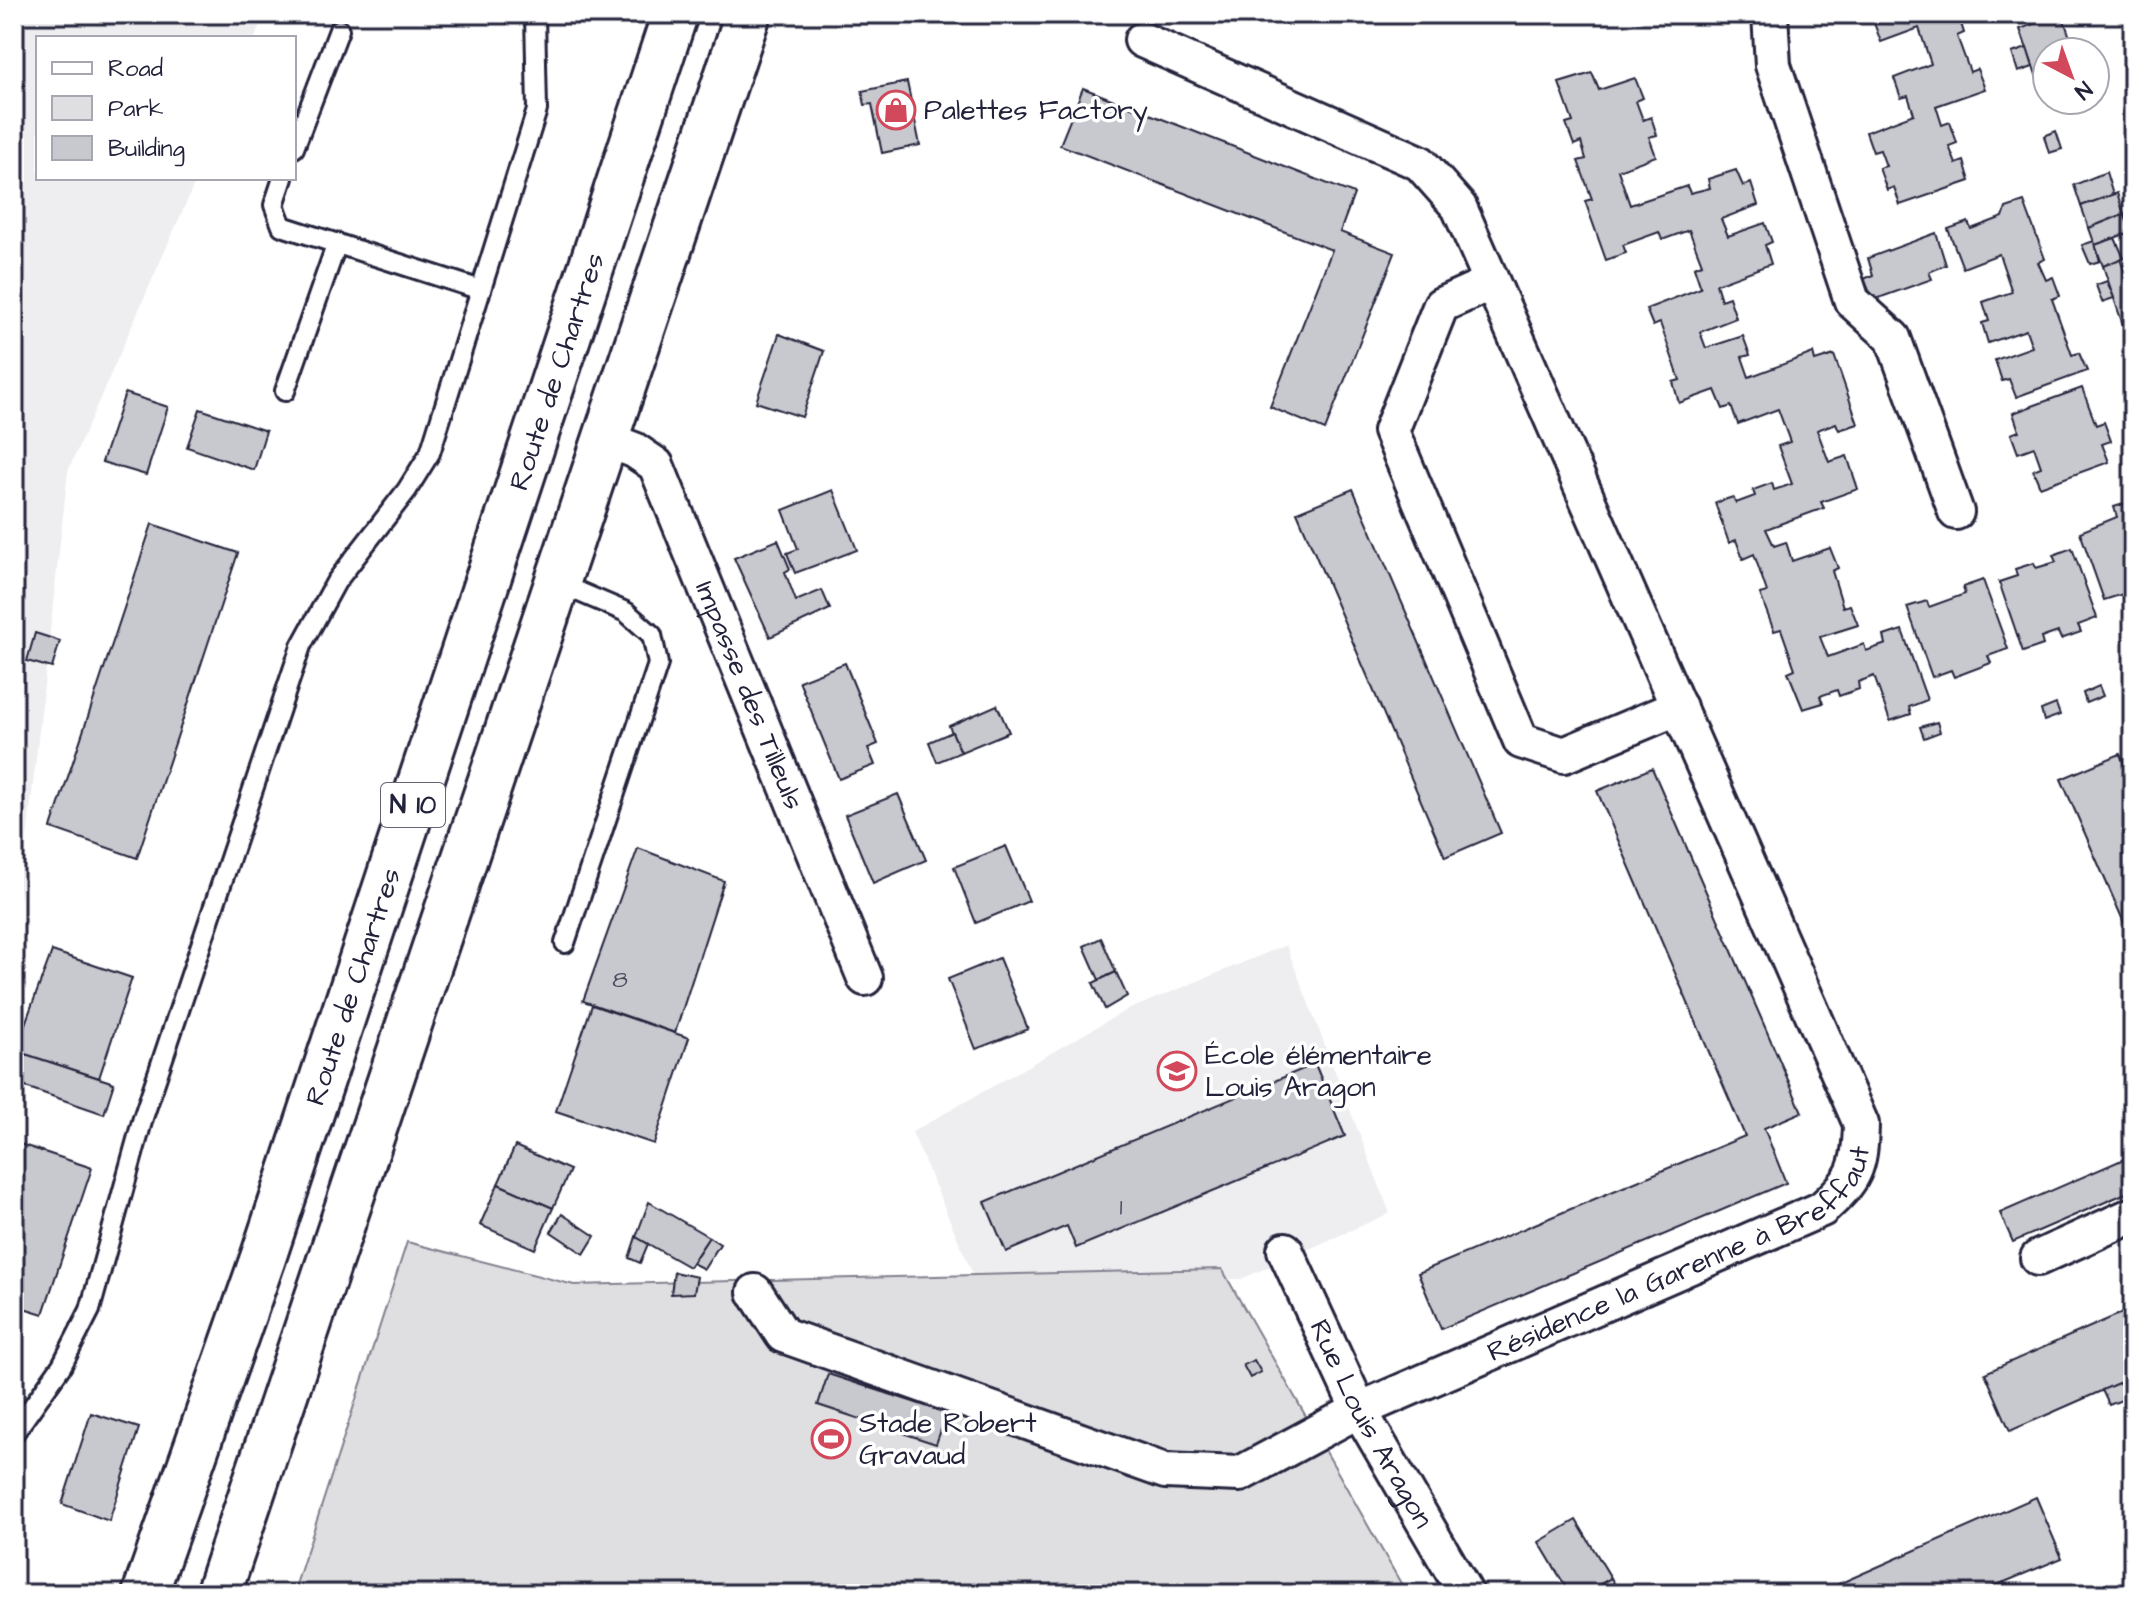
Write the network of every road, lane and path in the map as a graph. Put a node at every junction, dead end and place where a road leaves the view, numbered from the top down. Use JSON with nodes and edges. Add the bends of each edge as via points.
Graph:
{"nodes":[{"id":1,"x":535,"y":14,"type":"edge"},
{"id":2,"x":748,"y":14,"type":"edge"},
{"id":3,"x":1770,"y":14,"type":"edge"},
{"id":4,"x":667,"y":24,"type":"edge"},
{"id":5,"x":339,"y":30,"type":"dead end"},
{"id":6,"x":1142,"y":40,"type":"dead end"},
{"id":7,"x":296,"y":143,"type":"edge"},
{"id":8,"x":282,"y":180,"type":"edge"},
{"id":9,"x":337,"y":243,"type":"junction"},
{"id":10,"x":1490,"y":283,"type":"junction"},
{"id":11,"x":481,"y":290,"type":"junction"},
{"id":12,"x":285,"y":391,"type":"dead end"},
{"id":13,"x":607,"y":440,"type":"junction"},
{"id":14,"x":1956,"y":512,"type":"dead end"},
{"id":15,"x":558,"y":583,"type":"junction"},
{"id":16,"x":1679,"y":707,"type":"junction"},
{"id":17,"x":565,"y":943,"type":"dead end"},
{"id":18,"x":865,"y":978,"type":"dead end"},
{"id":19,"x":2133,"y":1215,"type":"edge"},
{"id":20,"x":1285,"y":1250,"type":"dead end"},
{"id":21,"x":2038,"y":1258,"type":"dead end"},
{"id":22,"x":755,"y":1292,"type":"dead end"},
{"id":23,"x":1359,"y":1410,"type":"junction"},
{"id":24,"x":14,"y":1433,"type":"edge"},
{"id":25,"x":145,"y":1594,"type":"edge"},
{"id":26,"x":218,"y":1594,"type":"edge"},
{"id":27,"x":1466,"y":1594,"type":"edge"}],
"edges":[{"from":1,"to":11,"type":"lane","via":[[537,110]]},
{"from":2,"to":13,"type":"main road","number":"N 10"},
{"from":3,"to":14,"type":"street","via":[[1773,65],[1852,301],[1893,338]]},
{"from":4,"to":25,"type":"main road","name":"Route de Chartres","number":"N 10","via":[[273,1228]]},
{"from":5,"to":7,"type":"lane"},
{"from":6,"to":10,"type":"street","name":"Résidence la Garenne à Breffaut","via":[[1420,163],[1459,207]]},
{"from":8,"to":9,"type":"lane","via":[[274,205],[282,226]]},
{"from":9,"to":11,"type":"lane"},
{"from":9,"to":12,"type":"lane"},
{"from":10,"to":16,"type":"street","name":"Résidence la Garenne à Breffaut"},
{"from":10,"to":16,"type":"street","via":[[1441,305],[1391,431],[1521,741],[1564,755]]},
{"from":11,"to":24,"type":"lane","via":[[430,453],[336,582],[301,646],[143,1118],[90,1310],[62,1365]]},
{"from":13,"to":15,"type":"main road","number":"N 10"},
{"from":13,"to":18,"type":"street","name":"Impasse des Tilleuls","via":[[656,465]]},
{"from":15,"to":17,"type":"lane","via":[[626,612],[652,635],[658,664]]},
{"from":15,"to":26,"type":"main road","number":"N 10"},
{"from":16,"to":23,"type":"street","name":"Résidence la Garenne à Breffaut","via":[[1861,1124],[1860,1158],[1850,1183],[1822,1209]]},
{"from":19,"to":21,"type":"street"},
{"from":20,"to":23,"type":"street","name":"Rue Louis Aragon"},
{"from":22,"to":23,"type":"street","name":"Résidence la Garenne à Breffaut","via":[[783,1335],[1165,1471],[1240,1474]]},
{"from":23,"to":27,"type":"street","name":"Rue Louis Aragon"}]}
